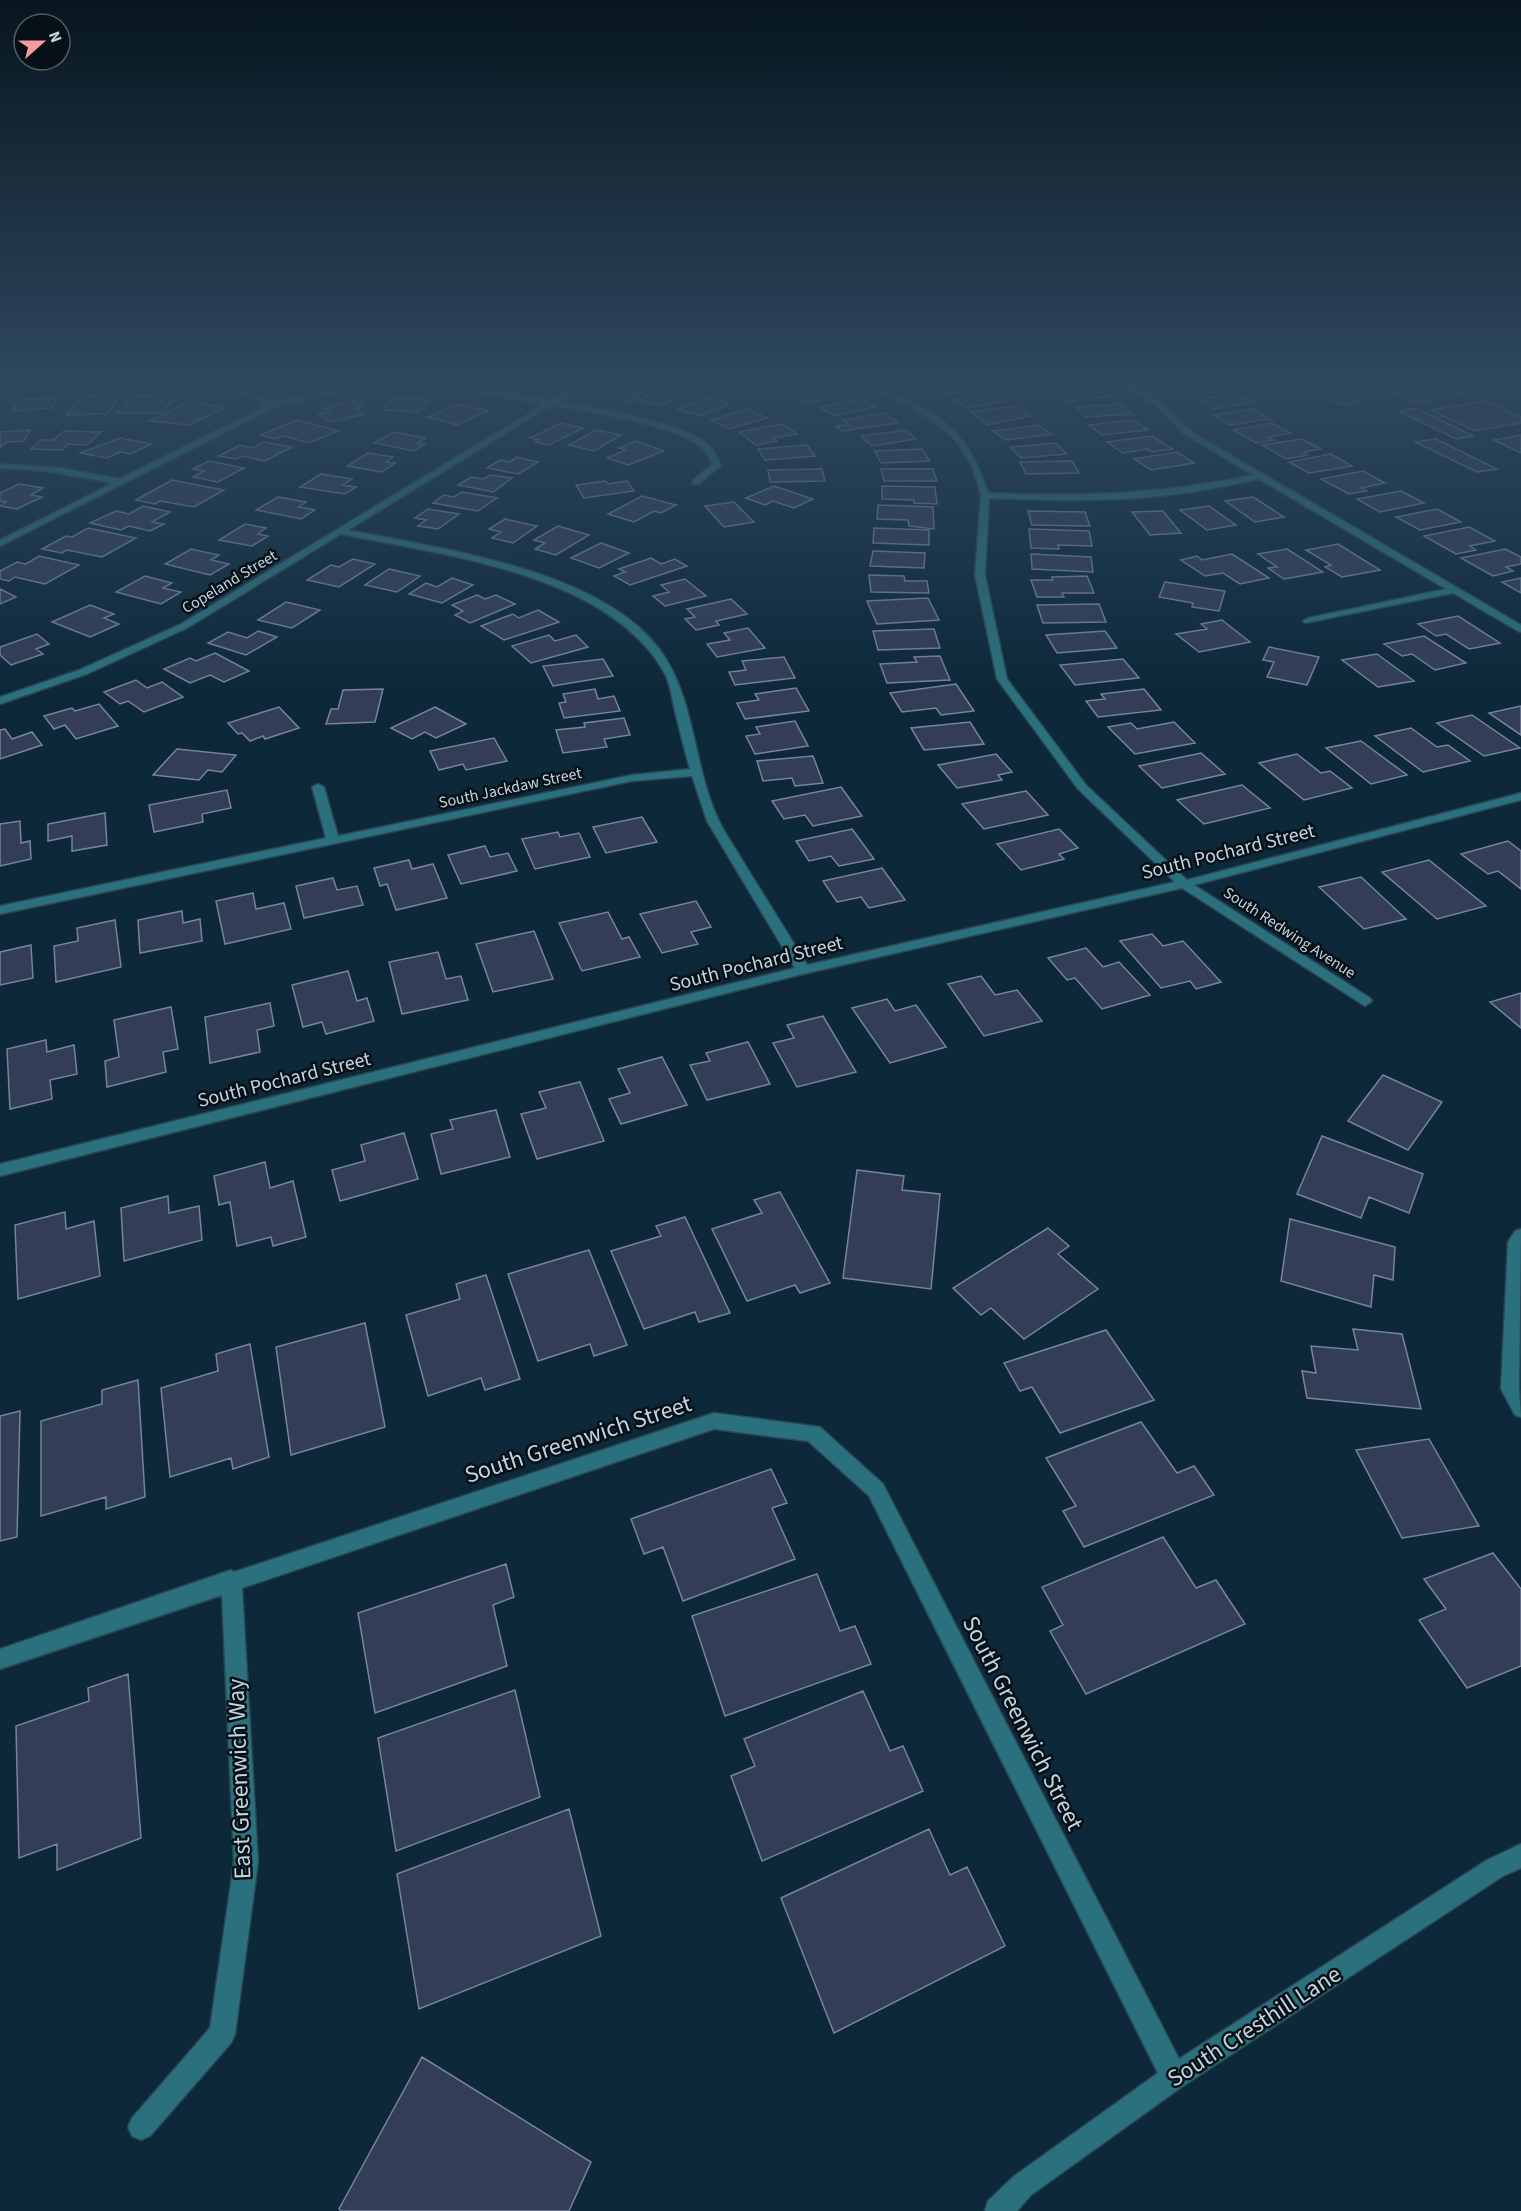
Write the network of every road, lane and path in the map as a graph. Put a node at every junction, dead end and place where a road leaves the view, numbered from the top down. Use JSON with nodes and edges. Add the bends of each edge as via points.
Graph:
{"nodes":[{"id":1,"x":113,"y":486,"type":"edge"},
{"id":2,"x":412,"y":486,"type":"edge"},
{"id":3,"x":982,"y":486,"type":"edge"},
{"id":4,"x":1208,"y":486,"type":"edge"},
{"id":5,"x":1277,"y":486,"type":"edge"},
{"id":6,"x":985,"y":495,"type":"junction"},
{"id":7,"x":339,"y":531,"type":"junction"},
{"id":8,"x":0,"y":543,"type":"edge"},
{"id":9,"x":1455,"y":590,"type":"junction"},
{"id":10,"x":1308,"y":621,"type":"dead end"},
{"id":11,"x":1521,"y":629,"type":"edge"},
{"id":12,"x":0,"y":701,"type":"edge"},
{"id":13,"x":696,"y":772,"type":"junction"},
{"id":14,"x":318,"y":786,"type":"dead end"},
{"id":15,"x":1521,"y":796,"type":"edge"},
{"id":16,"x":333,"y":842,"type":"junction"},
{"id":17,"x":1184,"y":884,"type":"junction"},
{"id":18,"x":0,"y":910,"type":"edge"},
{"id":19,"x":803,"y":970,"type":"junction"},
{"id":20,"x":1365,"y":1001,"type":"dead end"},
{"id":21,"x":0,"y":1170,"type":"edge"},
{"id":22,"x":1521,"y":1235,"type":"edge"},
{"id":23,"x":1521,"y":1408,"type":"edge"},
{"id":24,"x":231,"y":1580,"type":"junction"},
{"id":25,"x":0,"y":1659,"type":"edge"},
{"id":26,"x":1521,"y":1856,"type":"edge"},
{"id":27,"x":1174,"y":2077,"type":"junction"},
{"id":28,"x":141,"y":2127,"type":"dead end"},
{"id":29,"x":998,"y":2211,"type":"edge"}],
"edges":[{"from":1,"to":8,"type":"street"},
{"from":2,"to":7,"type":"street","name":"Copeland Street"},
{"from":3,"to":6,"type":"street","name":"South Redwing Avenue"},
{"from":4,"to":6,"type":"street","via":[[1122,497]]},
{"from":5,"to":9,"type":"street"},
{"from":6,"to":17,"type":"street","name":"South Redwing Avenue","via":[[980,575],[1002,679],[1082,788]]},
{"from":7,"to":12,"type":"street","name":"Copeland Street","via":[[184,626],[83,672]]},
{"from":7,"to":13,"type":"street","via":[[488,561],[532,574],[602,605],[656,651],[672,678]]},
{"from":9,"to":10,"type":"street"},
{"from":9,"to":11,"type":"street"},
{"from":13,"to":16,"type":"street","name":"South Jackdaw Street","via":[[632,778]]},
{"from":13,"to":19,"type":"street","via":[[713,821]]},
{"from":14,"to":16,"type":"street"},
{"from":15,"to":17,"type":"street","name":"South Pochard Street"},
{"from":16,"to":18,"type":"street","name":"South Jackdaw Street"},
{"from":17,"to":19,"type":"street","name":"South Pochard Street"},
{"from":17,"to":20,"type":"street","name":"South Redwing Avenue"},
{"from":19,"to":21,"type":"street","name":"South Pochard Street"},
{"from":22,"to":23,"type":"street","via":[[1516,1242],[1510,1389]]},
{"from":24,"to":25,"type":"street","name":"South Greenwich Street"},
{"from":24,"to":27,"type":"street","name":"South Greenwich Street","via":[[714,1421],[813,1433],[876,1490]]},
{"from":24,"to":28,"type":"street","name":"East Greenwich Way","via":[[246,1862],[222,2034]]},
{"from":26,"to":27,"type":"street","name":"South Cresthill Lane","via":[[1495,1868]]},
{"from":27,"to":29,"type":"street","name":"South Cresthill Lane","via":[[1022,2186]]}]}
